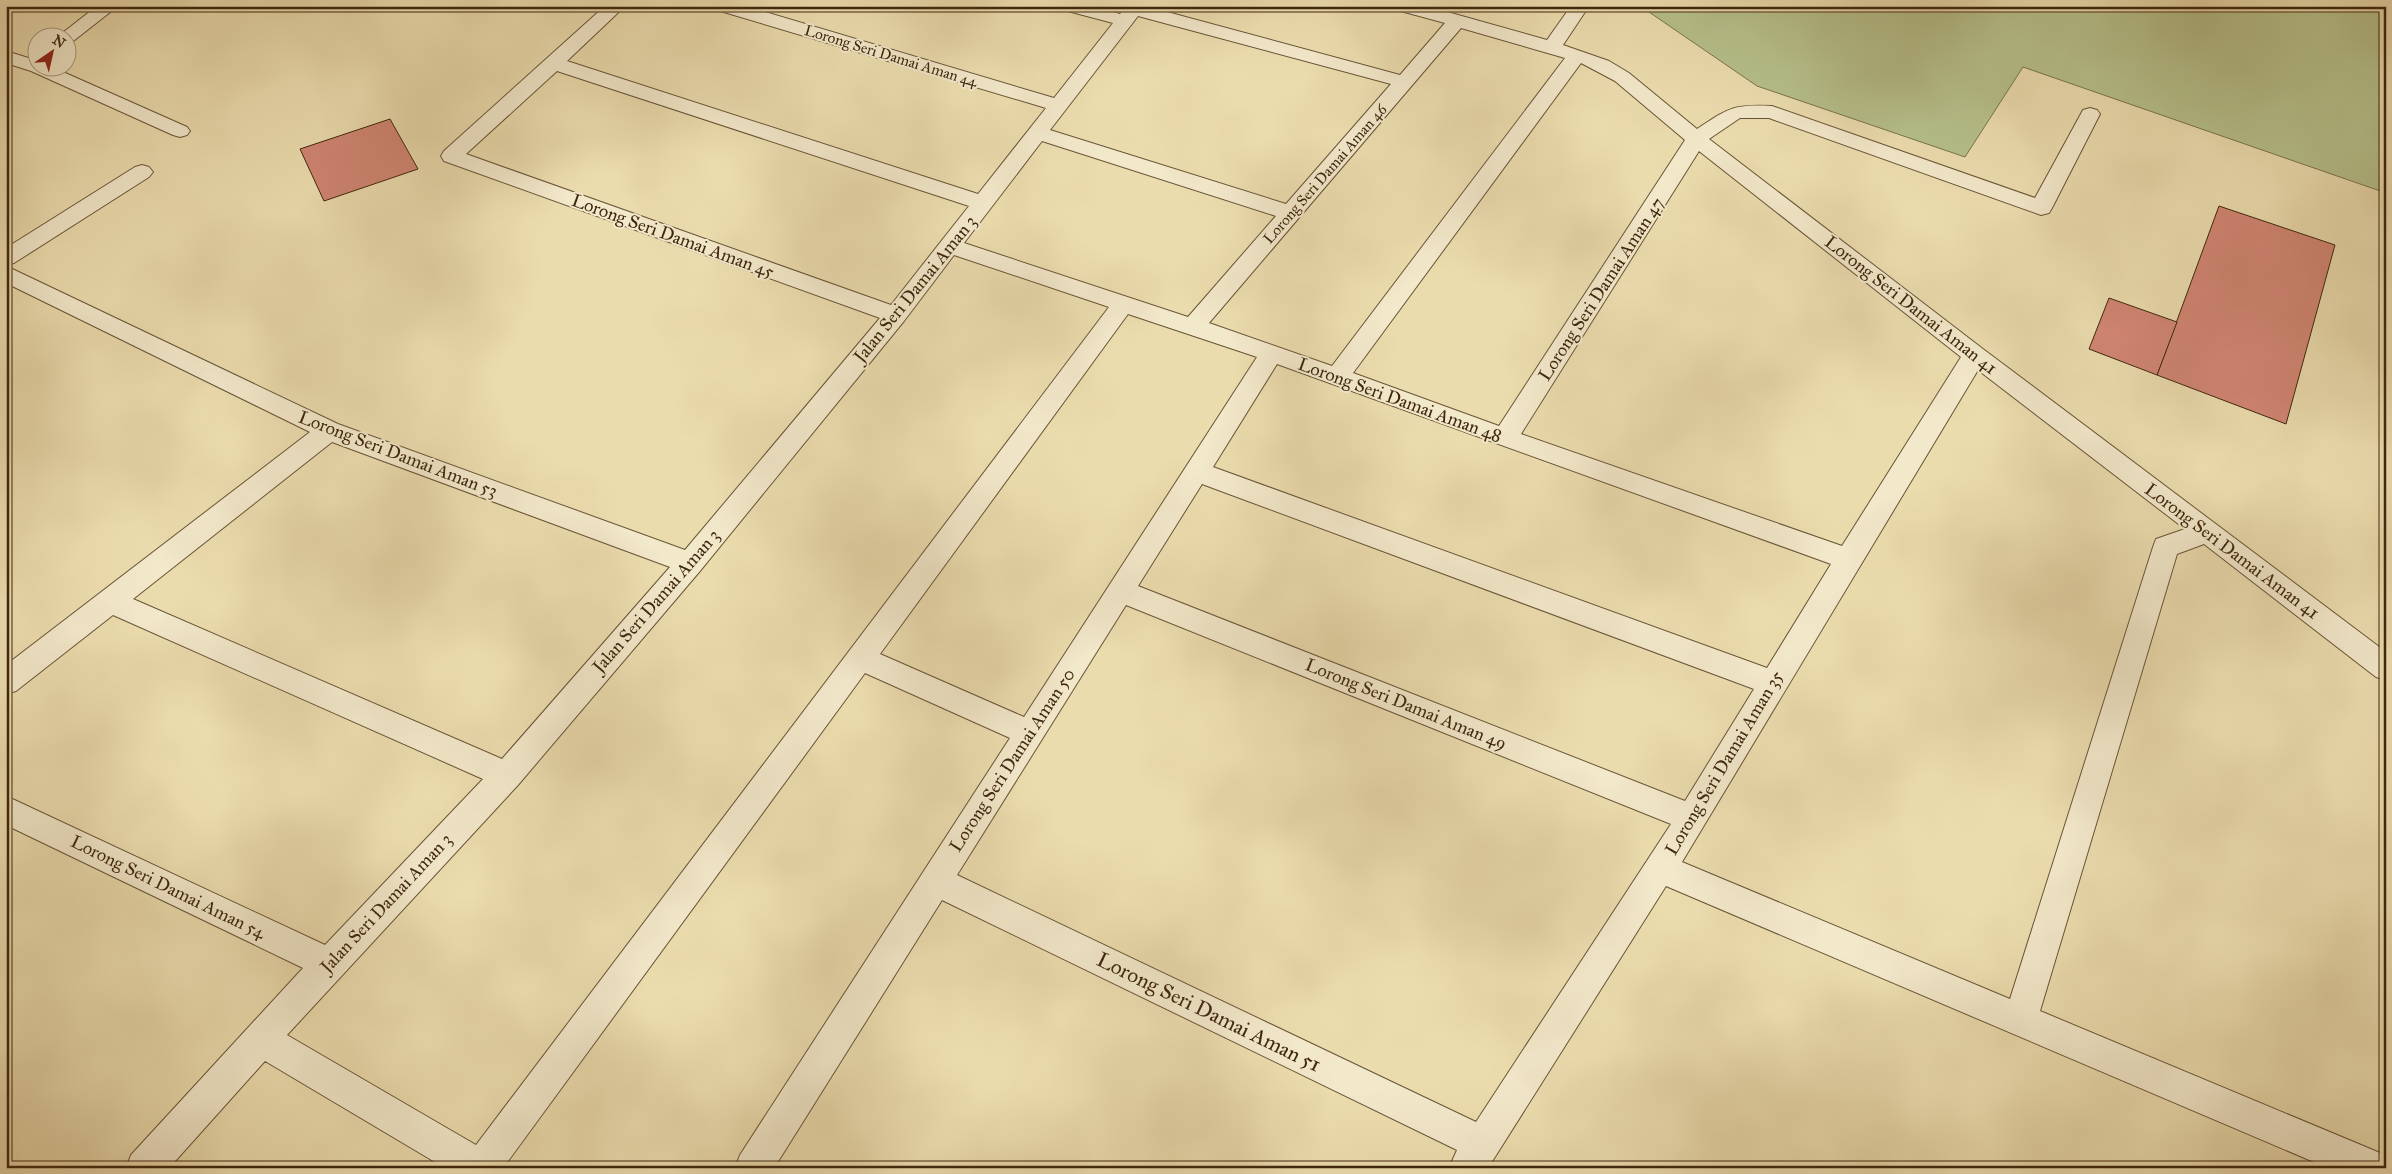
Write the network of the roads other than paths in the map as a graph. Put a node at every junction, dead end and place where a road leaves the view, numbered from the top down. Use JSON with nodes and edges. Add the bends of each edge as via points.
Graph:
{"nodes":[{"id":1,"x":109,"y":6,"type":"edge"},
{"id":2,"x":616,"y":6,"type":"edge"},
{"id":3,"x":724,"y":6,"type":"edge"},
{"id":4,"x":1071,"y":6,"type":"edge"},
{"id":5,"x":1404,"y":6,"type":"edge"},
{"id":6,"x":1580,"y":6,"type":"edge"},
{"id":7,"x":1132,"y":12,"type":"edge"},
{"id":8,"x":1457,"y":21,"type":"junction"},
{"id":9,"x":78,"y":29,"type":"edge"},
{"id":10,"x":1552,"y":47,"type":"junction"},
{"id":11,"x":1577,"y":55,"type":"junction"},
{"id":12,"x":6,"y":57,"type":"edge"},
{"id":13,"x":28,"y":61,"type":"edge"},
{"id":14,"x":553,"y":63,"type":"junction"},
{"id":15,"x":68,"y":78,"type":"edge"},
{"id":16,"x":1405,"y":82,"type":"junction"},
{"id":17,"x":1058,"y":106,"type":"junction"},
{"id":18,"x":2090,"y":114,"type":"dead end"},
{"id":19,"x":180,"y":131,"type":"dead end"},
{"id":20,"x":1037,"y":133,"type":"junction"},
{"id":21,"x":1696,"y":139,"type":"junction"},
{"id":22,"x":142,"y":172,"type":"dead end"},
{"id":23,"x":983,"y":204,"type":"junction"},
{"id":24,"x":1291,"y":213,"type":"junction"},
{"id":25,"x":950,"y":246,"type":"junction"},
{"id":26,"x":6,"y":258,"type":"edge"},
{"id":27,"x":6,"y":274,"type":"edge"},
{"id":28,"x":1124,"y":303,"type":"junction"},
{"id":29,"x":896,"y":315,"type":"junction"},
{"id":30,"x":1193,"y":326,"type":"junction"},
{"id":31,"x":1272,"y":353,"type":"junction"},
{"id":32,"x":1975,"y":355,"type":"junction"},
{"id":33,"x":1337,"y":377,"type":"junction"},
{"id":34,"x":329,"y":431,"type":"junction"},
{"id":35,"x":1505,"y":438,"type":"junction"},
{"id":36,"x":1196,"y":471,"type":"junction"},
{"id":37,"x":2207,"y":532,"type":"junction"},
{"id":38,"x":1848,"y":559,"type":"junction"},
{"id":39,"x":690,"y":563,"type":"junction"},
{"id":40,"x":1120,"y":591,"type":"junction"},
{"id":41,"x":110,"y":601,"type":"junction"},
{"id":42,"x":860,"y":658,"type":"junction"},
{"id":43,"x":2386,"y":668,"type":"edge"},
{"id":44,"x":6,"y":682,"type":"edge"},
{"id":45,"x":1773,"y":683,"type":"junction"},
{"id":46,"x":1030,"y":733,"type":"junction"},
{"id":47,"x":506,"y":775,"type":"junction"},
{"id":48,"x":6,"y":810,"type":"edge"},
{"id":49,"x":1692,"y":818,"type":"junction"},
{"id":50,"x":1660,"y":868,"type":"junction"},
{"id":51,"x":935,"y":881,"type":"junction"},
{"id":52,"x":329,"y":964,"type":"junction"},
{"id":53,"x":2020,"y":1020,"type":"junction"},
{"id":54,"x":261,"y":1039,"type":"junction"},
{"id":55,"x":1475,"y":1156,"type":"edge"},
{"id":56,"x":144,"y":1168,"type":"edge"},
{"id":57,"x":480,"y":1168,"type":"edge"},
{"id":58,"x":752,"y":1168,"type":"edge"},
{"id":59,"x":2372,"y":1168,"type":"edge"}],
"edges":[{"from":1,"to":9,"type":"street"},
{"from":2,"to":14,"type":"street"},
{"from":3,"to":17,"type":"street","name":"Lorong Seri Damai Aman 44"},
{"from":4,"to":7,"type":"street"},
{"from":5,"to":8,"type":"street","name":"Lorong Seri Damai Aman 41"},
{"from":6,"to":10,"type":"street"},
{"from":7,"to":16,"type":"street"},
{"from":7,"to":17,"type":"street","name":"Jalan Seri Damai Aman 3"},
{"from":8,"to":10,"type":"street","name":"Lorong Seri Damai Aman 41"},
{"from":8,"to":16,"type":"street","name":"Lorong Seri Damai Aman 46"},
{"from":10,"to":11,"type":"street","name":"Lorong Seri Damai Aman 41"},
{"from":11,"to":21,"type":"street","name":"Lorong Seri Damai Aman 41","via":[[1622,77]]},
{"from":11,"to":33,"type":"street"},
{"from":12,"to":13,"type":"street"},
{"from":14,"to":23,"type":"street"},
{"from":14,"to":29,"type":"street","name":"Lorong Seri Damai Aman 45","via":[[450,156]]},
{"from":15,"to":19,"type":"street"},
{"from":16,"to":24,"type":"street","name":"Lorong Seri Damai Aman 46"},
{"from":17,"to":20,"type":"street","name":"Jalan Seri Damai Aman 3"},
{"from":18,"to":21,"type":"street","via":[[2041,208],[1772,112],[1735,113]]},
{"from":20,"to":23,"type":"street","name":"Jalan Seri Damai Aman 3"},
{"from":20,"to":24,"type":"street"},
{"from":21,"to":32,"type":"street","name":"Lorong Seri Damai Aman 41"},
{"from":21,"to":35,"type":"street","name":"Lorong Seri Damai Aman 47"},
{"from":22,"to":26,"type":"street"},
{"from":23,"to":25,"type":"street","name":"Jalan Seri Damai Aman 3"},
{"from":24,"to":30,"type":"street","name":"Lorong Seri Damai Aman 46"},
{"from":25,"to":28,"type":"street","name":"Lorong Seri Damai Aman 48"},
{"from":25,"to":29,"type":"street","name":"Jalan Seri Damai Aman 3"},
{"from":27,"to":34,"type":"street","name":"Lorong Seri Damai Aman 53"},
{"from":28,"to":30,"type":"street","name":"Lorong Seri Damai Aman 48"},
{"from":28,"to":42,"type":"street"},
{"from":29,"to":39,"type":"street","name":"Jalan Seri Damai Aman 3"},
{"from":30,"to":31,"type":"street","name":"Lorong Seri Damai Aman 48"},
{"from":31,"to":33,"type":"street","name":"Lorong Seri Damai Aman 48"},
{"from":31,"to":36,"type":"street","name":"Lorong Seri Damai Aman 50"},
{"from":32,"to":37,"type":"street","name":"Lorong Seri Damai Aman 41"},
{"from":32,"to":38,"type":"street","name":"Lorong Seri Damai Aman 35"},
{"from":33,"to":35,"type":"street","name":"Lorong Seri Damai Aman 48"},
{"from":34,"to":39,"type":"street","name":"Lorong Seri Damai Aman 53"},
{"from":34,"to":41,"type":"street"},
{"from":35,"to":38,"type":"street","name":"Lorong Seri Damai Aman 48"},
{"from":36,"to":40,"type":"street","name":"Lorong Seri Damai Aman 50"},
{"from":36,"to":45,"type":"street"},
{"from":37,"to":43,"type":"street","name":"Lorong Seri Damai Aman 41"},
{"from":37,"to":53,"type":"street","via":[[2166,547]]},
{"from":38,"to":45,"type":"street","name":"Lorong Seri Damai Aman 35"},
{"from":39,"to":47,"type":"street","name":"Jalan Seri Damai Aman 3"},
{"from":40,"to":46,"type":"street","name":"Lorong Seri Damai Aman 50"},
{"from":40,"to":49,"type":"street","name":"Lorong Seri Damai Aman 49"},
{"from":41,"to":44,"type":"street"},
{"from":41,"to":47,"type":"street"},
{"from":42,"to":46,"type":"street"},
{"from":42,"to":57,"type":"street"},
{"from":45,"to":49,"type":"street","name":"Lorong Seri Damai Aman 35"},
{"from":46,"to":51,"type":"street","name":"Lorong Seri Damai Aman 50"},
{"from":47,"to":52,"type":"street","name":"Jalan Seri Damai Aman 3"},
{"from":48,"to":52,"type":"street","name":"Lorong Seri Damai Aman 54"},
{"from":49,"to":50,"type":"street","name":"Lorong Seri Damai Aman 35"},
{"from":50,"to":53,"type":"street"},
{"from":50,"to":55,"type":"street","name":"Lorong Seri Damai Aman 35"},
{"from":51,"to":55,"type":"street","name":"Lorong Seri Damai Aman 51"},
{"from":51,"to":58,"type":"street","name":"Lorong Seri Damai Aman 50"},
{"from":52,"to":54,"type":"street","name":"Jalan Seri Damai Aman 3"},
{"from":53,"to":59,"type":"street"},
{"from":54,"to":56,"type":"street","name":"Jalan Seri Damai Aman 3"},
{"from":54,"to":57,"type":"street"}]}
